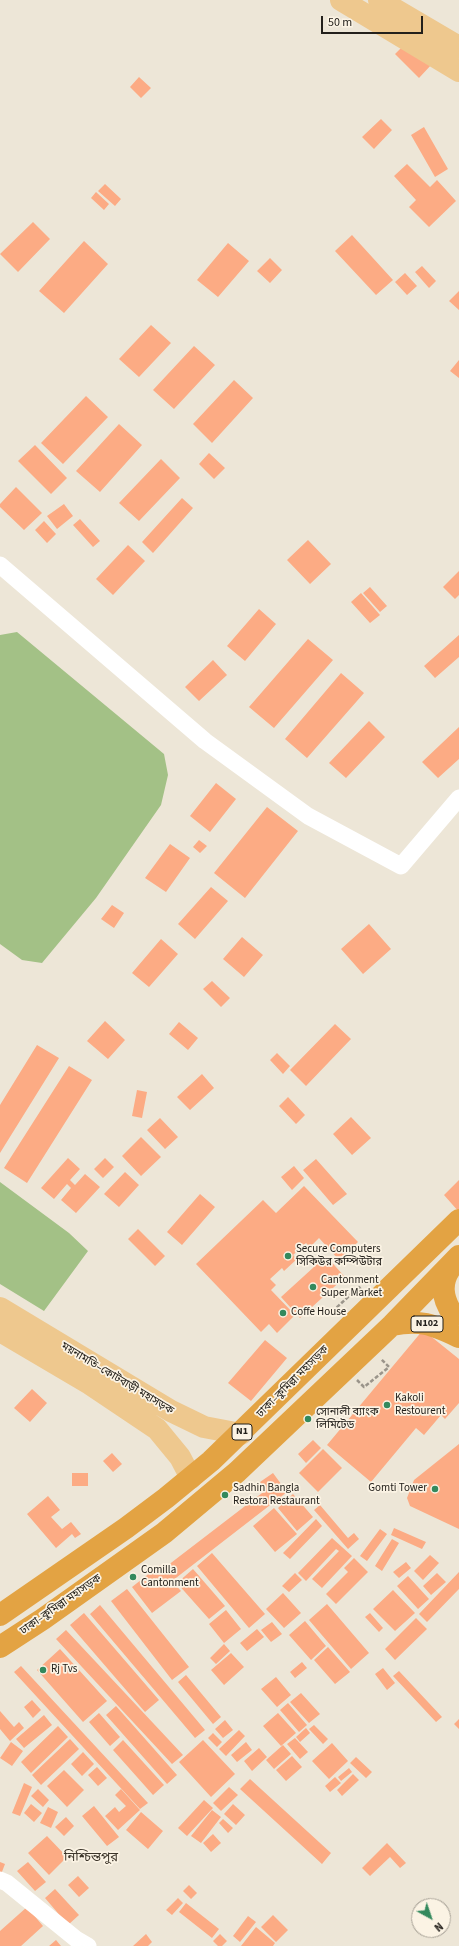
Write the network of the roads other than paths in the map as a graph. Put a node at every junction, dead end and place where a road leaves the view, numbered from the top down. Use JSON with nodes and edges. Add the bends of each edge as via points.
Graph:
{"nodes":[{"id":1,"x":341,"y":0,"type":"edge"},
{"id":2,"x":379,"y":0,"type":"edge"},
{"id":3,"x":459,"y":47,"type":"edge"},
{"id":4,"x":459,"y":70,"type":"edge"},
{"id":5,"x":0,"y":565,"type":"edge"},
{"id":6,"x":459,"y":798,"type":"edge"},
{"id":7,"x":459,"y":1220,"type":"edge"},
{"id":8,"x":459,"y":1257,"type":"edge"},
{"id":9,"x":422,"y":1292,"type":"junction"},
{"id":10,"x":0,"y":1308,"type":"edge"},
{"id":11,"x":457,"y":1317,"type":"edge"},
{"id":12,"x":392,"y":1325,"type":"junction"},
{"id":13,"x":0,"y":1331,"type":"edge"},
{"id":14,"x":459,"y":1337,"type":"edge"},
{"id":15,"x":241,"y":1434,"type":"junction"},
{"id":16,"x":191,"y":1478,"type":"junction"},
{"id":17,"x":0,"y":1615,"type":"edge"},
{"id":18,"x":0,"y":1647,"type":"edge"},
{"id":19,"x":0,"y":1880,"type":"edge"},
{"id":20,"x":88,"y":1946,"type":"edge"}],
"edges":[{"from":1,"to":4,"type":"main road"},
{"from":2,"to":3,"type":"main road"},
{"from":5,"to":6,"type":"street","via":[[205,741],[308,816],[401,866]]},
{"from":7,"to":15,"type":"highway","name":"ঢাকা–কুমিল্লা মহাসড়ক","number":"N1"},
{"from":8,"to":9,"type":"highway","name":"ঢাকা–কুমিল্লা মহাসড়ক","number":"N1"},
{"from":8,"to":11,"type":"highway","via":[[443,1287],[446,1306]]},
{"from":9,"to":11,"type":"highway","number":"N102"},
{"from":9,"to":12,"type":"highway","name":"ঢাকা–কুমিল্লা মহাসড়ক","number":"N1"},
{"from":10,"to":15,"type":"main road","name":"ময়নামতি–কোটবাড়ী মহাসড়ক","via":[[171,1411],[204,1427]]},
{"from":12,"to":14,"type":"highway","number":"N102","via":[[423,1322]]},
{"from":12,"to":18,"type":"highway","name":"ঢাকা–কুমিল্লা মহাসড়ক","number":"N1","via":[[236,1472],[164,1533]]},
{"from":13,"to":16,"type":"main road","name":"ময়নামতি–কোটবাড়ী মহাসড়ক","via":[[90,1384],[157,1429],[180,1457]]},
{"from":15,"to":16,"type":"highway","name":"ঢাকা–কুমিল্লা মহাসড়ক","number":"N1"},
{"from":16,"to":17,"type":"highway","name":"ঢাকা–কুমিল্লা মহাসড়ক","number":"N1","via":[[126,1528]]},
{"from":19,"to":20,"type":"street"}]}
